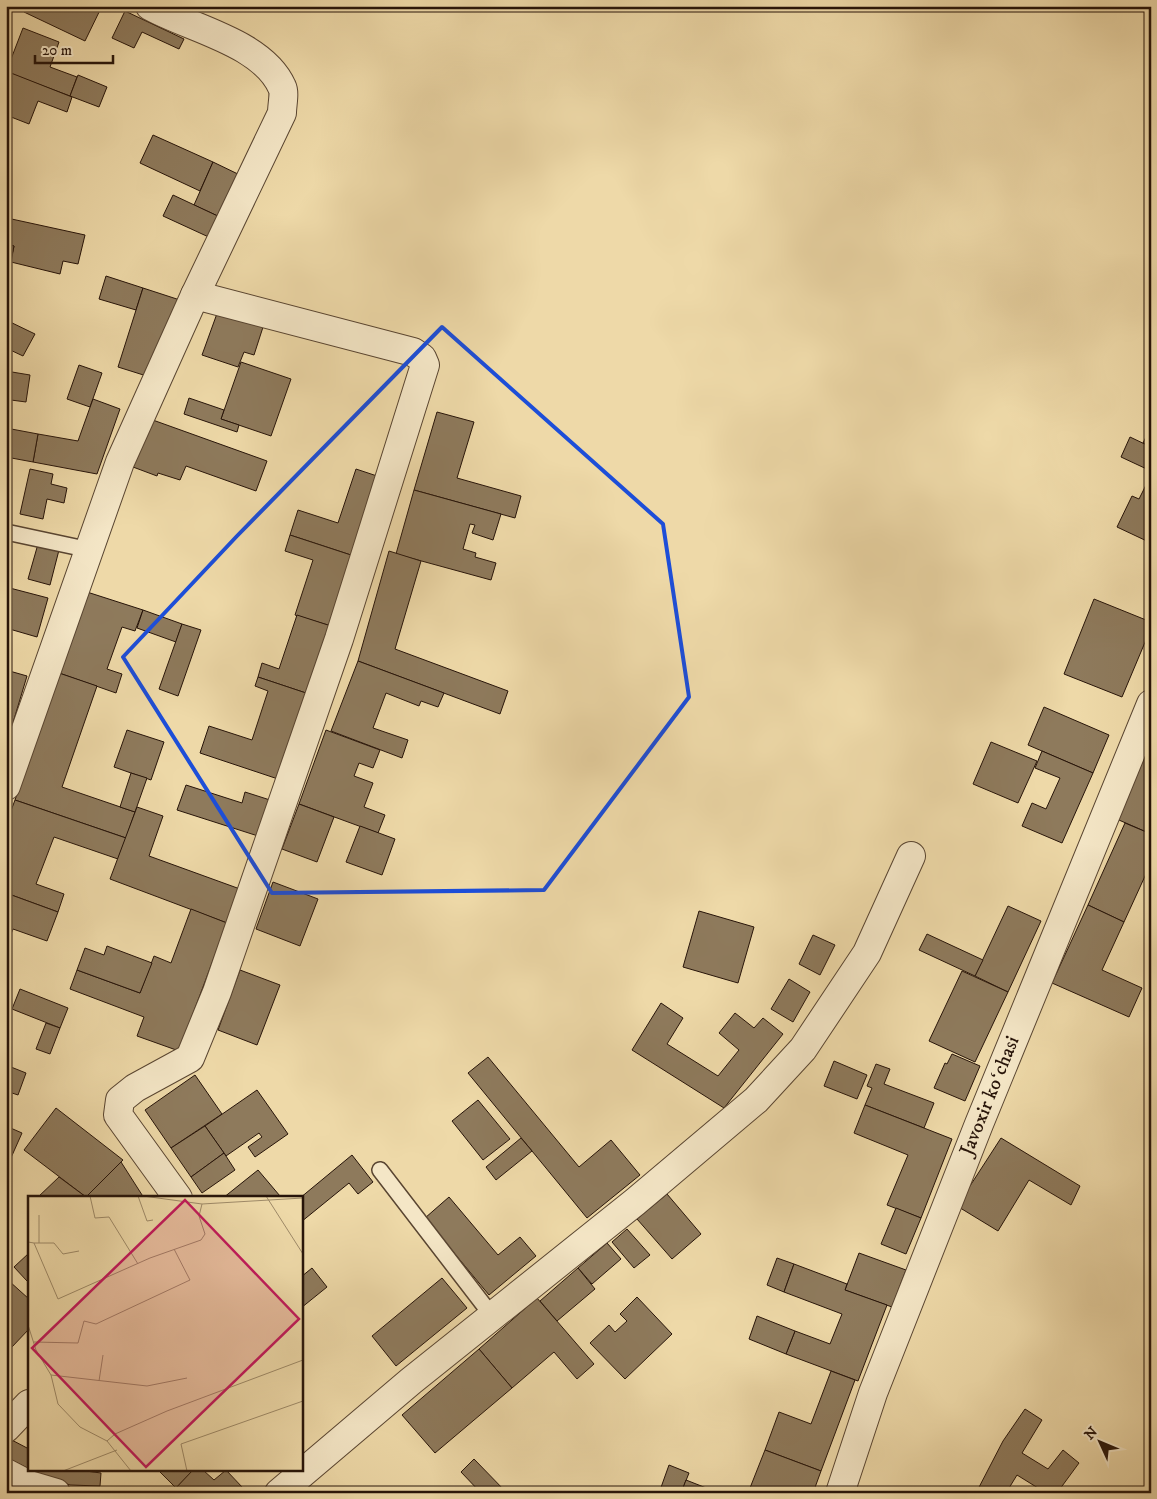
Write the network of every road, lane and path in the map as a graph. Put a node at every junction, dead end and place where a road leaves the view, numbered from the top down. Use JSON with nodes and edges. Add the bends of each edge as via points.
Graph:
{"nodes":[{"id":1,"x":150,"y":6,"type":"edge"},
{"id":2,"x":195,"y":295,"type":"junction"},
{"id":3,"x":6,"y":532,"type":"edge"},
{"id":4,"x":90,"y":550,"type":"junction"},
{"id":5,"x":1151,"y":704,"type":"edge"},
{"id":6,"x":6,"y":786,"type":"edge"},
{"id":7,"x":911,"y":856,"type":"dead end"},
{"id":8,"x":380,"y":1170,"type":"dead end"},
{"id":9,"x":177,"y":1196,"type":"edge"},
{"id":10,"x":493,"y":1317,"type":"junction"},
{"id":11,"x":28,"y":1405,"type":"edge"},
{"id":12,"x":6,"y":1428,"type":"edge"},
{"id":13,"x":6,"y":1473,"type":"edge"},
{"id":14,"x":56,"y":1493,"type":"edge"},
{"id":15,"x":278,"y":1493,"type":"edge"},
{"id":16,"x":840,"y":1493,"type":"edge"}],
"edges":[{"from":1,"to":2,"type":"street","via":[[225,38],[268,66],[283,88],[282,113]]},
{"from":2,"to":4,"type":"street","via":[[120,462]]},
{"from":2,"to":9,"type":"street","via":[[413,352],[422,358],[425,365],[339,639],[217,992],[190,1058],[135,1088],[120,1100],[118,1115]]},
{"from":3,"to":4,"type":"lane"},
{"from":4,"to":6,"type":"street"},
{"from":5,"to":16,"type":"street","name":"Javoxir koʻchasi","via":[[873,1393]]},
{"from":7,"to":10,"type":"street","via":[[867,953],[803,1049],[756,1100]]},
{"from":8,"to":10,"type":"lane"},
{"from":10,"to":15,"type":"street"},
{"from":11,"to":12,"type":"street"},
{"from":13,"to":14,"type":"street","via":[[28,1485]]}]}
